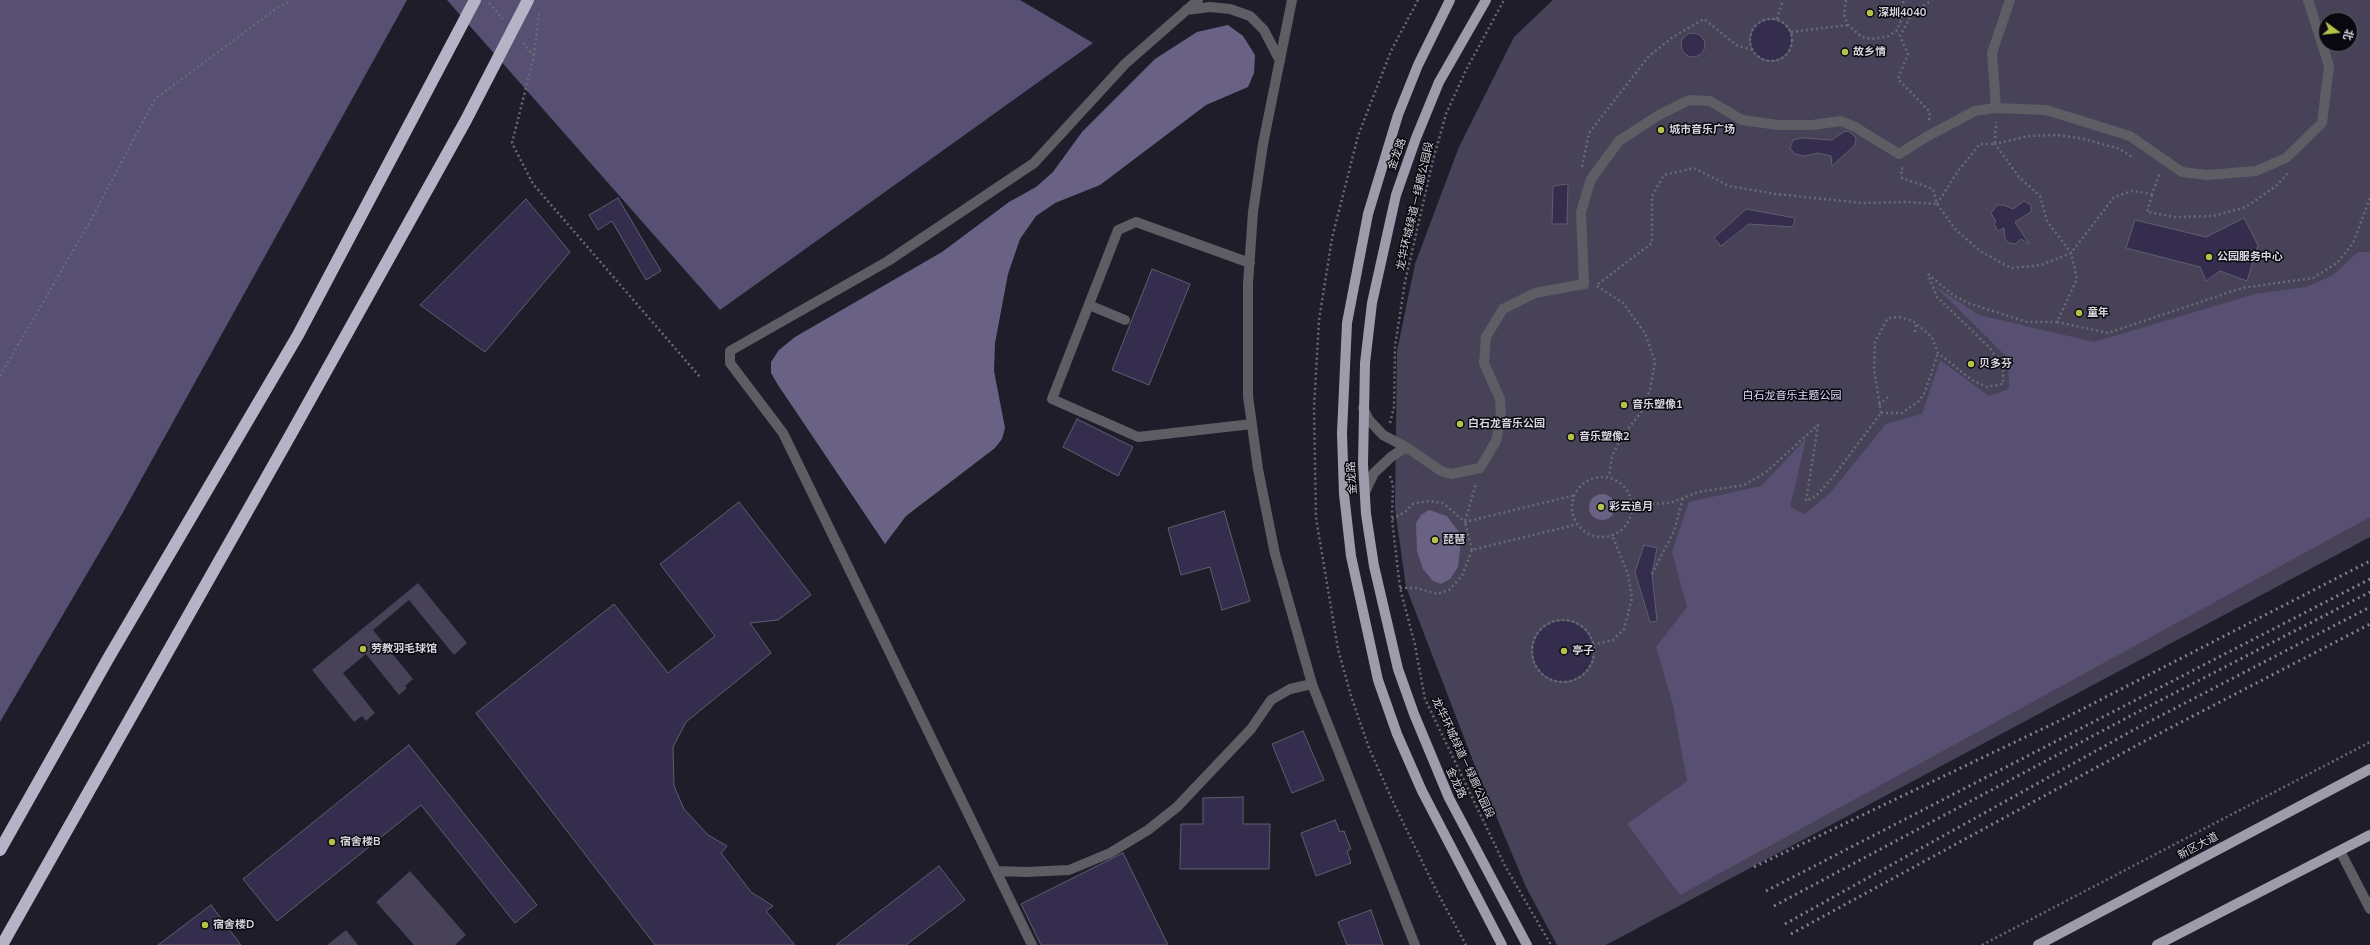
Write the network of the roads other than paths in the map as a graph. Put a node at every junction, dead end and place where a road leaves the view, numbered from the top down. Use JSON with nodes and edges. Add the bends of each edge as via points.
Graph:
{"nodes":[{"id":1,"x":475,"y":0,"type":"edge"},
{"id":2,"x":528,"y":0,"type":"edge"},
{"id":3,"x":1198,"y":0,"type":"edge"},
{"id":4,"x":1292,"y":0,"type":"edge"},
{"id":5,"x":1450,"y":0,"type":"edge"},
{"id":6,"x":1486,"y":0,"type":"edge"},
{"id":7,"x":2010,"y":0,"type":"edge"},
{"id":8,"x":2308,"y":0,"type":"edge"},
{"id":9,"x":1185,"y":11,"type":"junction"},
{"id":10,"x":1280,"y":60,"type":"junction"},
{"id":11,"x":1996,"y":108,"type":"junction"},
{"id":12,"x":1250,"y":263,"type":"junction"},
{"id":13,"x":1089,"y":306,"type":"junction"},
{"id":14,"x":1125,"y":320,"type":"dead end"},
{"id":15,"x":1363,"y":407,"type":"junction"},
{"id":16,"x":1252,"y":424,"type":"junction"},
{"id":17,"x":1406,"y":447,"type":"junction"},
{"id":18,"x":1364,"y":494,"type":"junction"},
{"id":19,"x":1312,"y":684,"type":"junction"},
{"id":20,"x":2370,"y":769,"type":"edge"},
{"id":21,"x":2370,"y":835,"type":"edge"},
{"id":22,"x":0,"y":850,"type":"edge"},
{"id":23,"x":2340,"y":851,"type":"junction"},
{"id":24,"x":996,"y":871,"type":"junction"},
{"id":25,"x":2370,"y":909,"type":"edge"},
{"id":26,"x":2,"y":945,"type":"edge"},
{"id":27,"x":1032,"y":945,"type":"edge"},
{"id":28,"x":1415,"y":945,"type":"edge"},
{"id":29,"x":1502,"y":945,"type":"edge"},
{"id":30,"x":1527,"y":945,"type":"edge"},
{"id":31,"x":2038,"y":945,"type":"edge"},
{"id":32,"x":2157,"y":945,"type":"edge"}],
"edges":[{"from":1,"to":22,"type":"highway","via":[[298,334],[109,657]]},
{"from":2,"to":26,"type":"highway","bridge":true,"via":[[466,120]]},
{"from":3,"to":9,"type":"street"},
{"from":4,"to":10,"type":"street"},
{"from":5,"to":29,"type":"main road","name":"金龙路","via":[[1418,65],[1398,115],[1368,214],[1347,323],[1342,433],[1344,494],[1351,556],[1380,687],[1422,791]]},
{"from":6,"to":15,"type":"main road","name":"金龙路","via":[[1439,82],[1396,195],[1372,303]]},
{"from":7,"to":11,"type":"street","via":[[1992,53]]},
{"from":8,"to":11,"type":"street","via":[[2328,66],[2322,123],[2286,158],[2256,171],[2207,175],[2182,172],[2130,136],[2046,110]]},
{"from":9,"to":10,"type":"street","via":[[1210,7],[1230,9],[1250,16],[1264,30]]},
{"from":9,"to":24,"type":"street","via":[[1124,64],[1034,162],[888,260],[730,351],[730,363],[783,433]]},
{"from":10,"to":12,"type":"street","via":[[1260,159]]},
{"from":11,"to":17,"type":"street","via":[[1975,111],[1899,154],[1841,121],[1812,125],[1778,125],[1742,120],[1710,102],[1689,100],[1659,115],[1620,141],[1591,179],[1581,212],[1584,284],[1535,293],[1503,309],[1486,338],[1484,364],[1500,399],[1501,418],[1496,441],[1480,468],[1451,474],[1441,471]]},
{"from":12,"to":13,"type":"street","via":[[1136,222],[1118,230]]},
{"from":12,"to":16,"type":"street","via":[[1248,396]]},
{"from":13,"to":14,"type":"street"},
{"from":13,"to":16,"type":"street","via":[[1052,399],[1138,437]]},
{"from":15,"to":17,"type":"street","via":[[1369,420],[1383,435]]},
{"from":15,"to":18,"type":"main road","name":"金龙路"},
{"from":16,"to":19,"type":"street","via":[[1275,554]]},
{"from":17,"to":18,"type":"street","via":[[1374,473]]},
{"from":18,"to":30,"type":"main road","name":"金龙路","via":[[1384,614],[1398,669],[1414,714],[1449,798]]},
{"from":19,"to":24,"type":"street","via":[[1290,689],[1271,700],[1251,729],[1177,807],[1148,830],[1110,853],[1069,870]]},
{"from":19,"to":28,"type":"street"},
{"from":20,"to":31,"type":"main road","name":"新区大道"},
{"from":21,"to":23,"type":"main road"},
{"from":23,"to":25,"type":"street"},
{"from":23,"to":32,"type":"main road"},
{"from":24,"to":27,"type":"street"}]}
